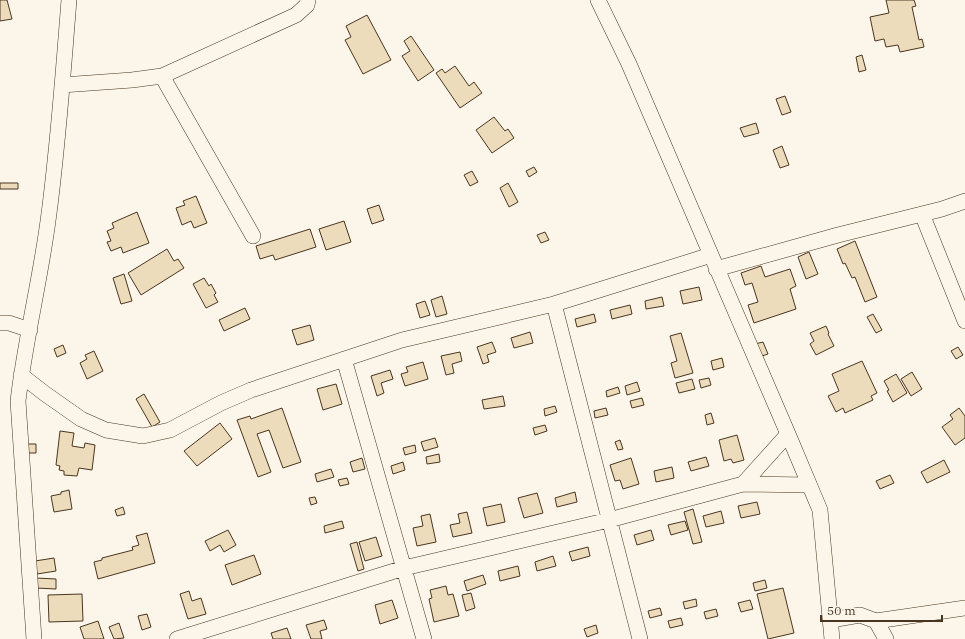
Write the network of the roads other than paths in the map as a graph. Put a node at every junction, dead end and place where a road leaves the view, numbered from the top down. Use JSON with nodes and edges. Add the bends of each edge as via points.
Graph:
{"nodes":[{"id":1,"x":69,"y":0,"type":"edge"},
{"id":2,"x":308,"y":0,"type":"edge"},
{"id":3,"x":598,"y":0,"type":"edge"},
{"id":4,"x":162,"y":76,"type":"junction"},
{"id":5,"x":62,"y":85,"type":"junction"},
{"id":6,"x":965,"y":202,"type":"edge"},
{"id":7,"x":922,"y":214,"type":"junction"},
{"id":8,"x":253,"y":236,"type":"dead end"},
{"id":9,"x":714,"y":262,"type":"junction"},
{"id":10,"x":554,"y":304,"type":"junction"},
{"id":11,"x":965,"y":321,"type":"edge"},
{"id":12,"x":0,"y":323,"type":"edge"},
{"id":13,"x":30,"y":330,"type":"junction"},
{"id":14,"x":344,"y":359,"type":"junction"},
{"id":15,"x":21,"y":374,"type":"junction"},
{"id":16,"x":788,"y":434,"type":"junction"},
{"id":17,"x":743,"y":484,"type":"junction"},
{"id":18,"x":808,"y":485,"type":"junction"},
{"id":19,"x":609,"y":520,"type":"junction"},
{"id":20,"x":404,"y":568,"type":"junction"},
{"id":21,"x":965,"y":608,"type":"edge"},
{"id":22,"x":831,"y":620,"type":"junction"},
{"id":23,"x":876,"y":621,"type":"junction"},
{"id":24,"x":34,"y":639,"type":"edge"},
{"id":25,"x":177,"y":639,"type":"edge"},
{"id":26,"x":424,"y":639,"type":"edge"},
{"id":27,"x":640,"y":639,"type":"edge"},
{"id":28,"x":832,"y":639,"type":"edge"},
{"id":29,"x":886,"y":639,"type":"edge"}],
"edges":[{"from":1,"to":5,"type":"street"},
{"from":2,"to":4,"type":"street","via":[[307,5],[296,15]]},
{"from":3,"to":9,"type":"street","via":[[629,64]]},
{"from":4,"to":5,"type":"street"},
{"from":4,"to":8,"type":"street"},
{"from":5,"to":13,"type":"street","via":[[48,221]]},
{"from":6,"to":7,"type":"street"},
{"from":7,"to":9,"type":"street"},
{"from":7,"to":11,"type":"street"},
{"from":9,"to":10,"type":"street"},
{"from":9,"to":16,"type":"street"},
{"from":10,"to":14,"type":"street","via":[[402,340]]},
{"from":10,"to":19,"type":"street"},
{"from":12,"to":13,"type":"street","via":[[9,323]]},
{"from":13,"to":15,"type":"street"},
{"from":14,"to":15,"type":"street","via":[[251,390],[170,430],[143,436],[106,430],[81,419]]},
{"from":14,"to":20,"type":"street"},
{"from":15,"to":24,"type":"street","via":[[18,401]]},
{"from":16,"to":17,"type":"street"},
{"from":16,"to":18,"type":"street"},
{"from":17,"to":18,"type":"street"},
{"from":17,"to":19,"type":"street"},
{"from":18,"to":22,"type":"street","via":[[820,510]]},
{"from":19,"to":20,"type":"street"},
{"from":19,"to":27,"type":"street"},
{"from":20,"to":25,"type":"street"},
{"from":20,"to":26,"type":"street"},
{"from":21,"to":23,"type":"street"},
{"from":22,"to":23,"type":"street","via":[[860,615]]},
{"from":22,"to":28,"type":"street"},
{"from":23,"to":29,"type":"street"}]}
